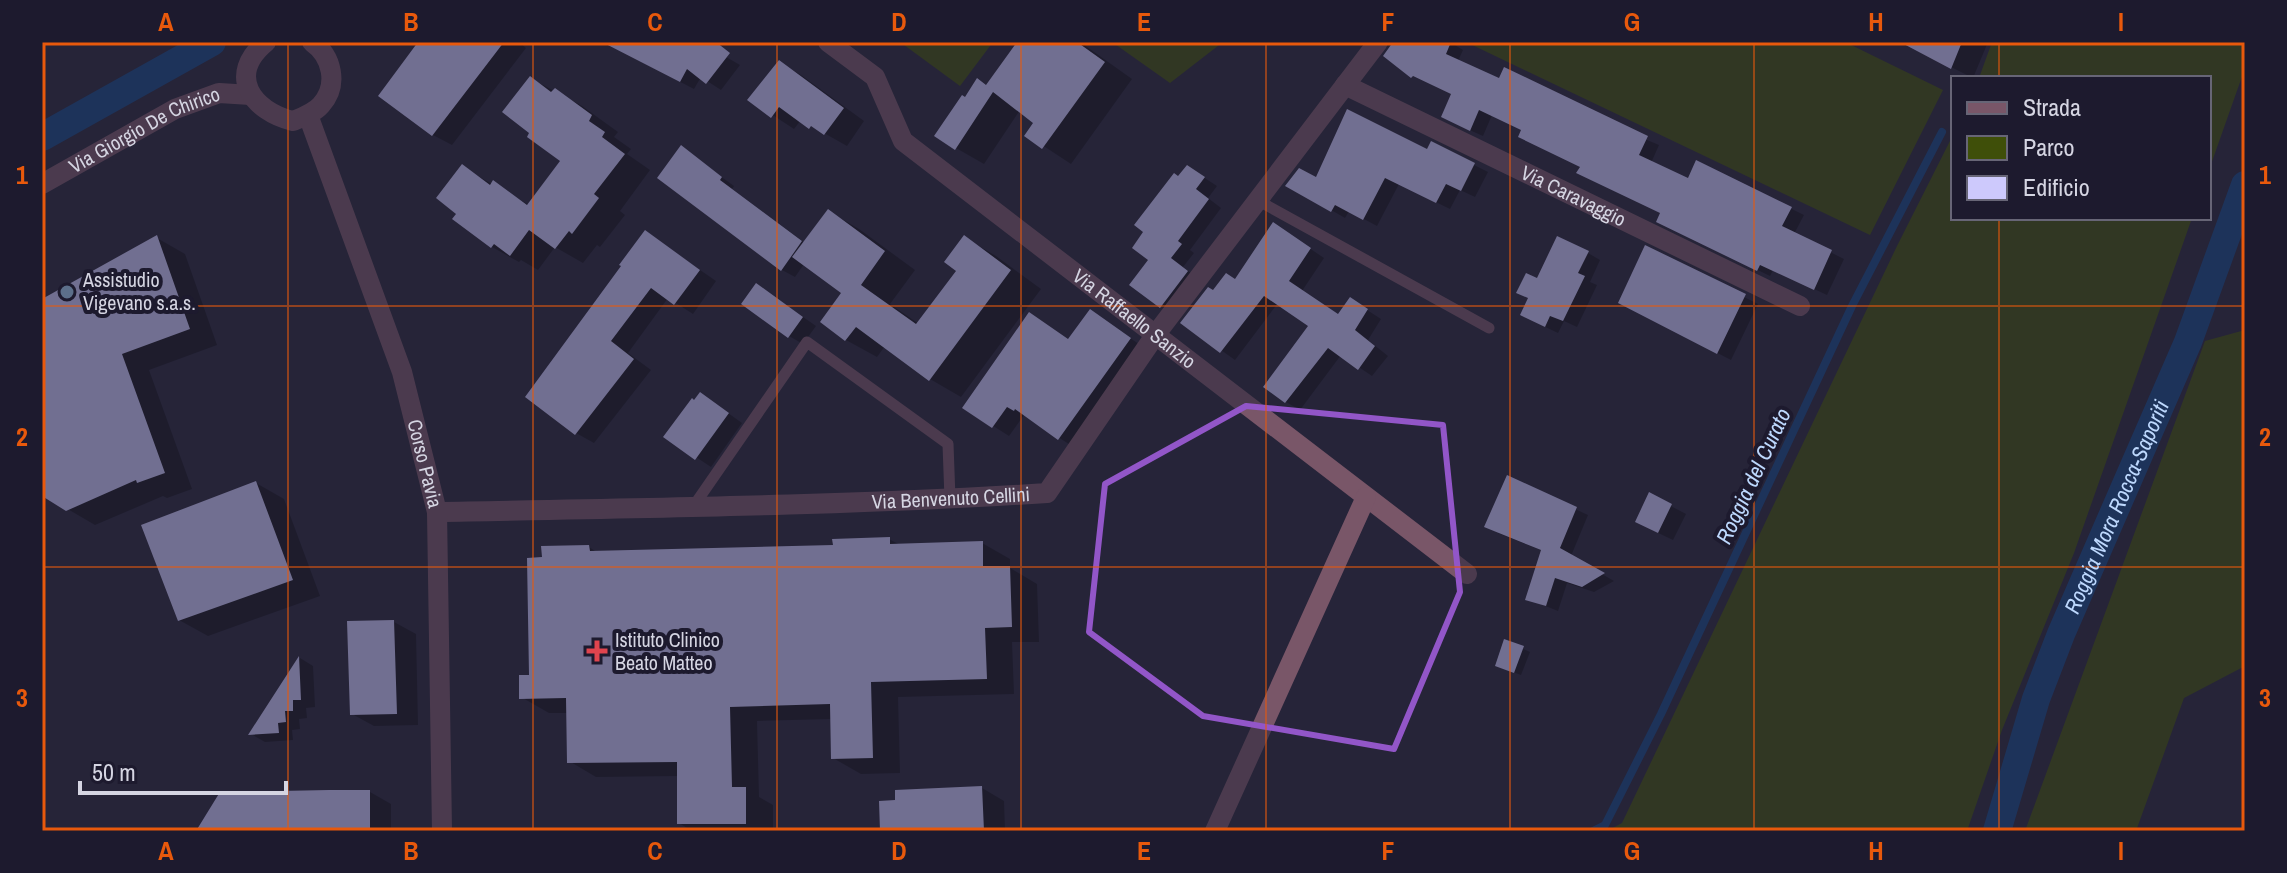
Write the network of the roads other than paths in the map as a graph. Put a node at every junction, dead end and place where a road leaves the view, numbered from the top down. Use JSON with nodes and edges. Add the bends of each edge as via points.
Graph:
{"nodes":[{"id":1,"x":266,"y":42,"type":"edge"},
{"id":2,"x":828,"y":42,"type":"edge"},
{"id":3,"x":1378,"y":42,"type":"edge"},
{"id":4,"x":317,"y":43,"type":"edge"},
{"id":5,"x":1345,"y":85,"type":"junction"},
{"id":6,"x":251,"y":95,"type":"junction"},
{"id":7,"x":308,"y":115,"type":"junction"},
{"id":8,"x":42,"y":184,"type":"edge"},
{"id":9,"x":1257,"y":200,"type":"junction"},
{"id":10,"x":1800,"y":306,"type":"dead end"},
{"id":11,"x":1489,"y":328,"type":"dead end"},
{"id":12,"x":1156,"y":334,"type":"junction"},
{"id":13,"x":1366,"y":497,"type":"junction"},
{"id":14,"x":950,"y":499,"type":"junction"},
{"id":15,"x":692,"y":507,"type":"junction"},
{"id":16,"x":437,"y":512,"type":"junction"},
{"id":17,"x":1467,"y":574,"type":"dead end"},
{"id":18,"x":442,"y":831,"type":"edge"},
{"id":19,"x":1215,"y":831,"type":"edge"}],
"edges":[{"from":1,"to":6,"type":"street","via":[[249,62]]},
{"from":2,"to":12,"type":"street","name":"Via Raffaello Sanzio","via":[[875,77],[903,141]]},
{"from":3,"to":5,"type":"street","name":"Via Benvenuto Cellini"},
{"from":4,"to":7,"type":"street","via":[[328,58],[330,91]]},
{"from":5,"to":9,"type":"street","name":"Via Benvenuto Cellini"},
{"from":5,"to":10,"type":"street","name":"Via Caravaggio"},
{"from":6,"to":7,"type":"street","via":[[275,117],[293,121]]},
{"from":6,"to":8,"type":"street","name":"Via Giorgio De Chirico","via":[[219,93],[175,109]]},
{"from":7,"to":16,"type":"street","name":"Corso Pavia","via":[[402,372]]},
{"from":9,"to":11,"type":"lane"},
{"from":9,"to":12,"type":"street","name":"Via Benvenuto Cellini"},
{"from":12,"to":13,"type":"street","name":"Via Raffaello Sanzio"},
{"from":12,"to":14,"type":"street","name":"Via Benvenuto Cellini","via":[[1047,493]]},
{"from":13,"to":17,"type":"street","name":"Via Raffaello Sanzio"},
{"from":13,"to":19,"type":"street"},
{"from":14,"to":15,"type":"street","name":"Via Benvenuto Cellini"},
{"from":14,"to":15,"type":"lane","via":[[948,444],[807,342]]},
{"from":15,"to":16,"type":"street","name":"Via Benvenuto Cellini"},
{"from":16,"to":18,"type":"street","name":"Corso Pavia"}]}
